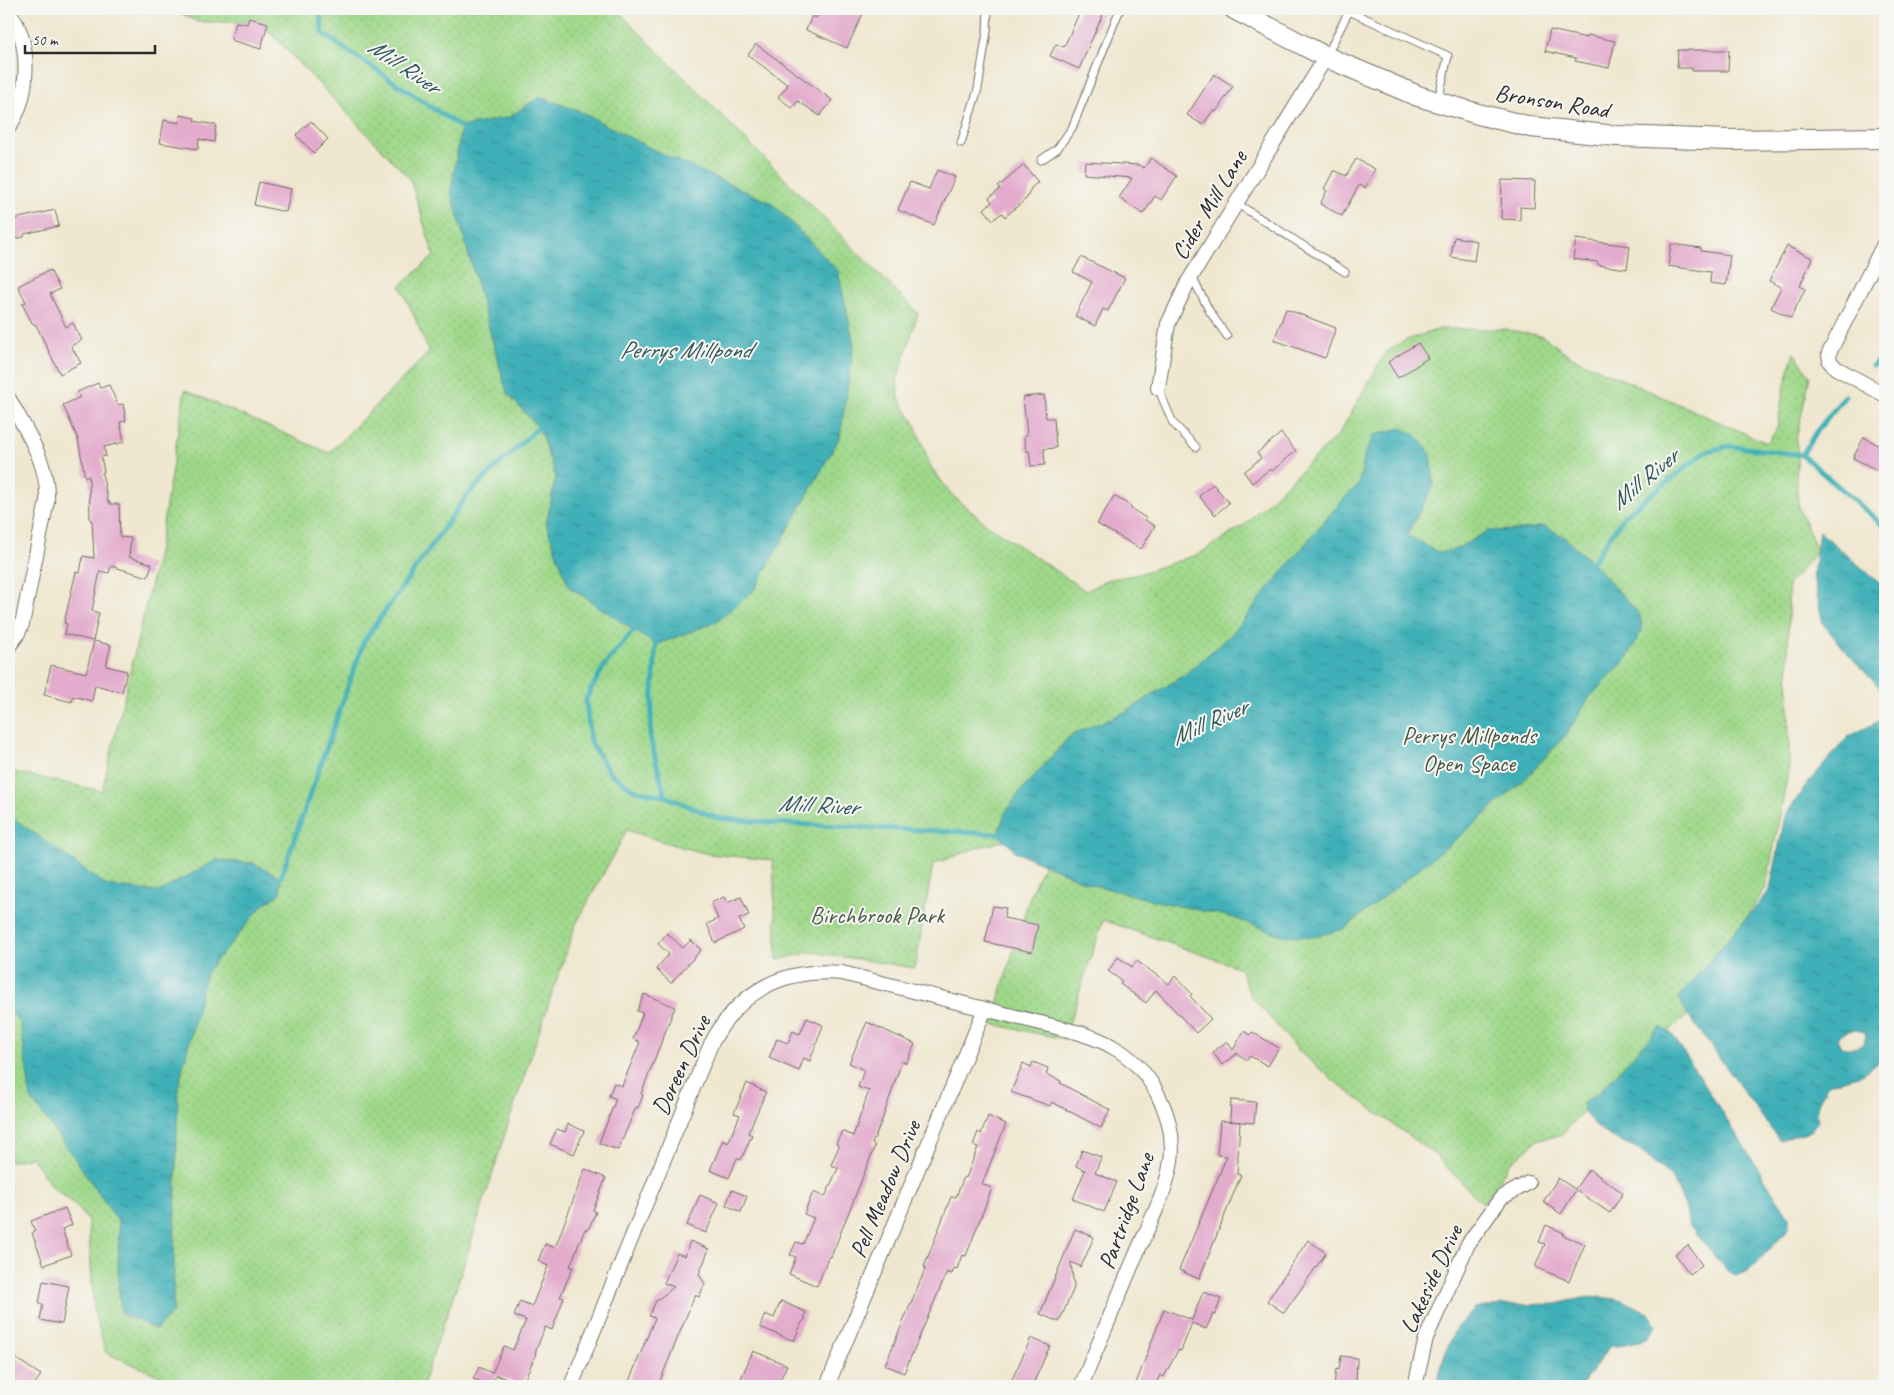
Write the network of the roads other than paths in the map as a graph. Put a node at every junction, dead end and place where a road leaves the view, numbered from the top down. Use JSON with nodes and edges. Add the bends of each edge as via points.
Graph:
{"nodes":[{"id":1,"x":988,"y":9,"type":"edge"},
{"id":2,"x":1120,"y":9,"type":"edge"},
{"id":3,"x":1234,"y":9,"type":"edge"},
{"id":4,"x":1350,"y":10,"type":"edge"},
{"id":5,"x":9,"y":12,"type":"edge"},
{"id":6,"x":1326,"y":57,"type":"junction"},
{"id":7,"x":1438,"y":102,"type":"junction"},
{"id":8,"x":9,"y":127,"type":"edge"},
{"id":9,"x":1885,"y":138,"type":"edge"},
{"id":10,"x":961,"y":143,"type":"dead end"},
{"id":11,"x":1041,"y":160,"type":"dead end"},
{"id":12,"x":1236,"y":203,"type":"junction"},
{"id":13,"x":1885,"y":242,"type":"edge"},
{"id":14,"x":1345,"y":272,"type":"dead end"},
{"id":15,"x":1192,"y":276,"type":"junction"},
{"id":16,"x":1227,"y":336,"type":"dead end"},
{"id":17,"x":1158,"y":388,"type":"joint"},
{"id":18,"x":1885,"y":395,"type":"edge"},
{"id":19,"x":9,"y":399,"type":"edge"},
{"id":20,"x":1196,"y":447,"type":"dead end"},
{"id":21,"x":9,"y":646,"type":"edge"},
{"id":22,"x":985,"y":1009,"type":"junction"},
{"id":23,"x":1528,"y":1183,"type":"dead end"},
{"id":24,"x":571,"y":1386,"type":"edge"},
{"id":25,"x":827,"y":1386,"type":"edge"},
{"id":26,"x":1081,"y":1386,"type":"edge"},
{"id":27,"x":1415,"y":1386,"type":"edge"}],
"edges":[{"from":1,"to":10,"type":"lane","via":[[978,89]]},
{"from":2,"to":11,"type":"lane","via":[[1072,128],[1057,148]]},
{"from":3,"to":6,"type":"main road","name":"Bronson Road"},
{"from":4,"to":6,"type":"lane"},
{"from":4,"to":7,"type":"lane","via":[[1448,56]]},
{"from":5,"to":8,"type":"street","via":[[23,42],[25,76],[23,97]]},
{"from":6,"to":7,"type":"main road","name":"Bronson Road"},
{"from":6,"to":12,"type":"street","name":"Cider Mill Lane"},
{"from":7,"to":9,"type":"main road","name":"Bronson Road","via":[[1531,127],[1616,136],[1729,140]]},
{"from":12,"to":14,"type":"lane"},
{"from":12,"to":15,"type":"street","name":"Cider Mill Lane"},
{"from":13,"to":18,"type":"street","via":[[1830,353],[1830,362],[1836,368]]},
{"from":15,"to":16,"type":"lane","via":[[1210,312]]},
{"from":15,"to":17,"type":"street","name":"Cider Mill Lane","via":[[1168,324]]},
{"from":17,"to":20,"type":"lane","via":[[1173,423]]},
{"from":19,"to":21,"type":"street","via":[[41,460],[48,489],[22,624]]},
{"from":22,"to":24,"type":"street","name":"Doreen Drive","via":[[842,973],[823,972],[802,974],[769,985],[732,1011],[711,1044]]},
{"from":22,"to":25,"type":"street","name":"Pell Meadow Drive"},
{"from":22,"to":26,"type":"street","name":"Partridge Lane","via":[[1080,1033],[1125,1054],[1148,1078],[1169,1127],[1172,1149],[1168,1174]]},
{"from":23,"to":27,"type":"street","name":"Lakeside Drive","via":[[1501,1198],[1468,1244],[1426,1338]]}]}
